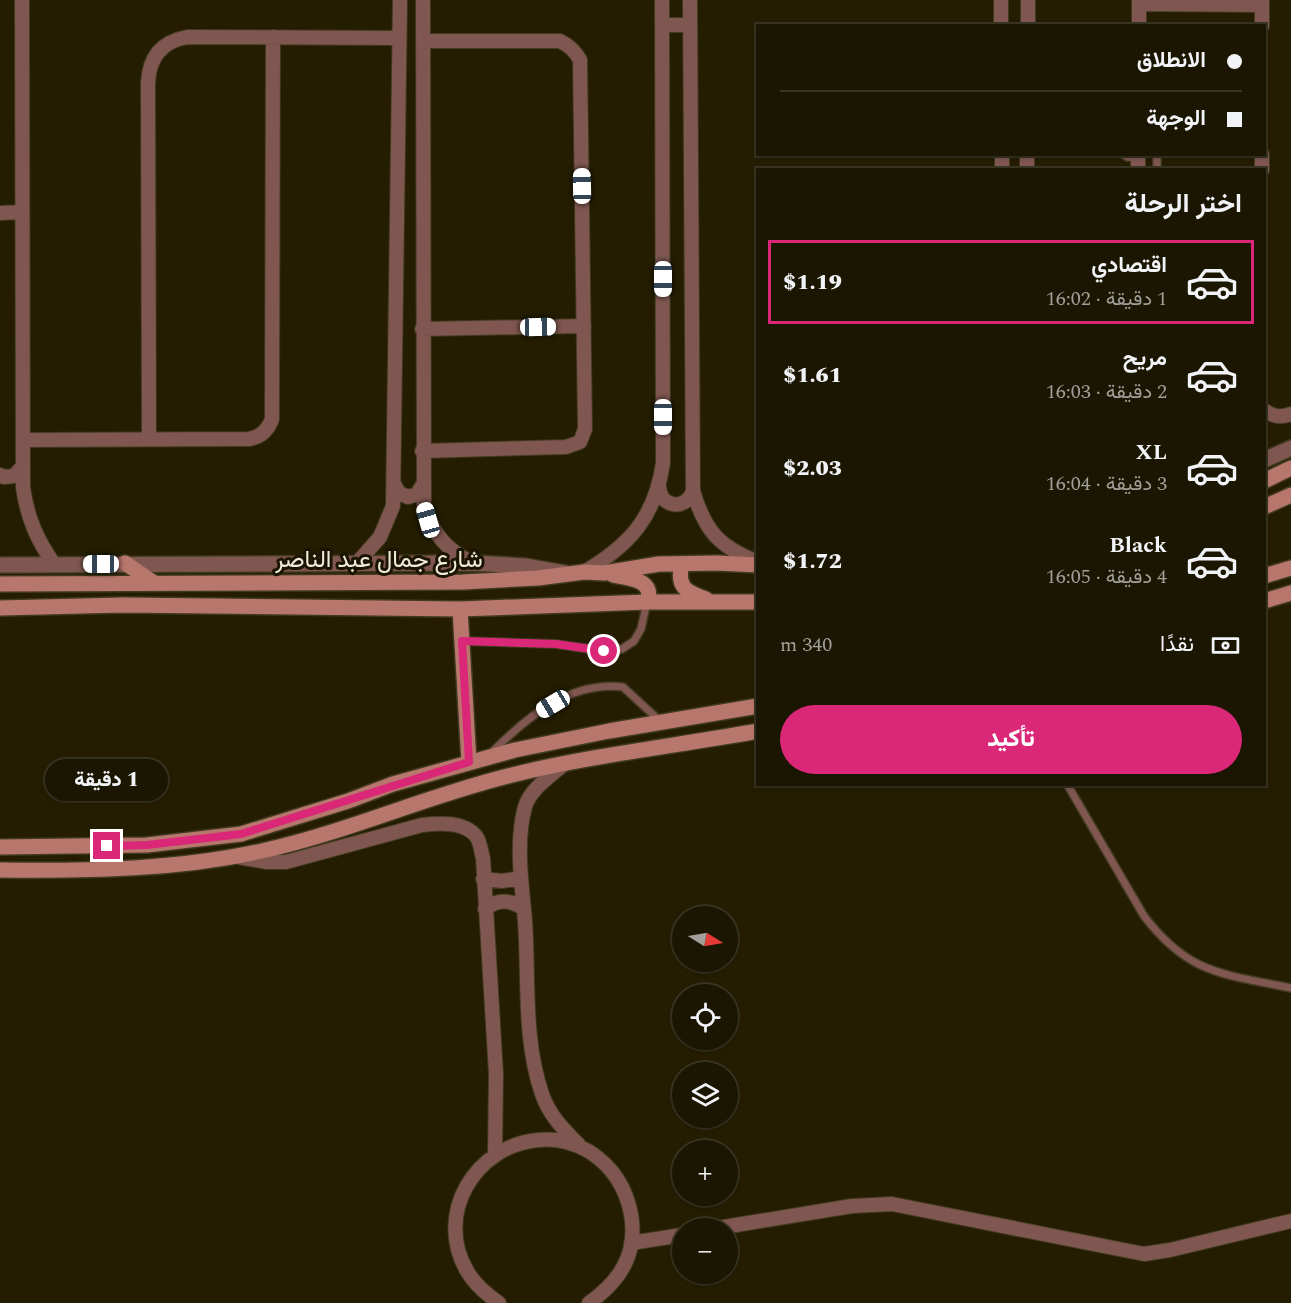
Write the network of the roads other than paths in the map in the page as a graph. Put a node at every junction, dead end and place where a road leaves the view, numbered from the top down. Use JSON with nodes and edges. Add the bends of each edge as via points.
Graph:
{"nodes":[{"id":1,"x":22,"y":0,"type":"edge"},
{"id":2,"x":400,"y":0,"type":"edge"},
{"id":3,"x":423,"y":0,"type":"edge"},
{"id":4,"x":662,"y":0,"type":"edge"},
{"id":5,"x":690,"y":0,"type":"edge"},
{"id":6,"x":1001,"y":0,"type":"edge"},
{"id":7,"x":1028,"y":0,"type":"edge"},
{"id":8,"x":1139,"y":2,"type":"edge"},
{"id":9,"x":1262,"y":3,"type":"edge"},
{"id":10,"x":1001,"y":24,"type":"edge"},
{"id":11,"x":1028,"y":24,"type":"edge"},
{"id":12,"x":1139,"y":24,"type":"edge"},
{"id":13,"x":1262,"y":24,"type":"edge"},
{"id":14,"x":662,"y":25,"type":"junction"},
{"id":15,"x":690,"y":25,"type":"junction"},
{"id":16,"x":273,"y":37,"type":"junction"},
{"id":17,"x":399,"y":38,"type":"junction"},
{"id":18,"x":423,"y":41,"type":"junction"},
{"id":19,"x":398,"y":159,"type":"junction"},
{"id":20,"x":423,"y":159,"type":"junction"},
{"id":21,"x":22,"y":212,"type":"junction"},
{"id":22,"x":0,"y":213,"type":"edge"},
{"id":23,"x":584,"y":326,"type":"junction"},
{"id":24,"x":422,"y":329,"type":"junction"},
{"id":25,"x":1266,"y":411,"type":"edge"},
{"id":26,"x":1291,"y":414,"type":"edge"},
{"id":27,"x":149,"y":439,"type":"junction"},
{"id":28,"x":22,"y":440,"type":"junction"},
{"id":29,"x":1291,"y":448,"type":"edge"},
{"id":30,"x":422,"y":451,"type":"junction"},
{"id":31,"x":1266,"y":459,"type":"edge"},
{"id":32,"x":23,"y":466,"type":"junction"},
{"id":33,"x":1291,"y":468,"type":"edge"},
{"id":34,"x":0,"y":474,"type":"edge"},
{"id":35,"x":1266,"y":480,"type":"edge"},
{"id":36,"x":394,"y":484,"type":"junction"},
{"id":37,"x":422,"y":486,"type":"junction"},
{"id":38,"x":659,"y":486,"type":"junction"},
{"id":39,"x":693,"y":491,"type":"junction"},
{"id":40,"x":1291,"y":495,"type":"edge"},
{"id":41,"x":1266,"y":506,"type":"edge"},
{"id":42,"x":756,"y":562,"type":"edge"},
{"id":43,"x":125,"y":563,"type":"junction"},
{"id":44,"x":357,"y":563,"type":"junction"},
{"id":45,"x":472,"y":563,"type":"junction"},
{"id":46,"x":756,"y":563,"type":"edge"},
{"id":47,"x":54,"y":564,"type":"junction"},
{"id":48,"x":682,"y":564,"type":"junction"},
{"id":49,"x":0,"y":565,"type":"edge"},
{"id":50,"x":1291,"y":568,"type":"edge"},
{"id":51,"x":579,"y":573,"type":"junction"},
{"id":52,"x":604,"y":573,"type":"junction"},
{"id":53,"x":1266,"y":575,"type":"edge"},
{"id":54,"x":154,"y":583,"type":"junction"},
{"id":55,"x":0,"y":584,"type":"edge"},
{"id":56,"x":1291,"y":593,"type":"edge"},
{"id":57,"x":1266,"y":600,"type":"edge"},
{"id":58,"x":647,"y":602,"type":"junction"},
{"id":59,"x":716,"y":602,"type":"junction"},
{"id":60,"x":756,"y":602,"type":"edge"},
{"id":61,"x":0,"y":608,"type":"edge"},
{"id":62,"x":460,"y":609,"type":"junction"},
{"id":63,"x":462,"y":641,"type":"junction"},
{"id":64,"x":756,"y":706,"type":"edge"},
{"id":65,"x":662,"y":722,"type":"junction"},
{"id":66,"x":756,"y":731,"type":"edge"},
{"id":67,"x":487,"y":757,"type":"junction"},
{"id":68,"x":469,"y":762,"type":"junction"},
{"id":69,"x":564,"y":764,"type":"junction"},
{"id":70,"x":1068,"y":786,"type":"edge"},
{"id":71,"x":0,"y":847,"type":"edge"},
{"id":72,"x":236,"y":857,"type":"junction"},
{"id":73,"x":0,"y":870,"type":"edge"},
{"id":74,"x":521,"y":878,"type":"junction"},
{"id":75,"x":483,"y":879,"type":"junction"},
{"id":76,"x":485,"y":909,"type":"junction"},
{"id":77,"x":524,"y":909,"type":"junction"},
{"id":78,"x":1291,"y":988,"type":"edge"},
{"id":79,"x":580,"y":1146,"type":"junction"},
{"id":80,"x":495,"y":1154,"type":"junction"},
{"id":81,"x":1291,"y":1221,"type":"edge"},
{"id":82,"x":738,"y":1225,"type":"edge"},
{"id":83,"x":672,"y":1237,"type":"edge"},
{"id":84,"x":631,"y":1243,"type":"junction"},
{"id":85,"x":607,"y":1296,"type":"edge"},
{"id":86,"x":499,"y":1303,"type":"edge"},
{"id":87,"x":589,"y":1303,"type":"edge"}],
"edges":[{"from":1,"to":21,"type":"street"},
{"from":2,"to":17,"type":"street"},
{"from":3,"to":18,"type":"street"},
{"from":4,"to":14,"type":"street"},
{"from":5,"to":15,"type":"street"},
{"from":6,"to":10,"type":"street"},
{"from":7,"to":11,"type":"street"},
{"from":8,"to":9,"type":"street"},
{"from":8,"to":12,"type":"street"},
{"from":9,"to":13,"type":"street"},
{"from":14,"to":15,"type":"street"},
{"from":14,"to":38,"type":"street","via":[[663,463]]},
{"from":15,"to":39,"type":"street"},
{"from":16,"to":17,"type":"street"},
{"from":16,"to":27,"type":"street","via":[[177,39],[159,50],[149,70]]},
{"from":16,"to":27,"type":"street","via":[[270,425],[253,438]]},
{"from":17,"to":19,"type":"street"},
{"from":18,"to":20,"type":"street"},
{"from":18,"to":23,"type":"street","via":[[551,40],[569,45],[576,52],[581,70]]},
{"from":19,"to":20,"type":"street"},
{"from":19,"to":36,"type":"street"},
{"from":20,"to":24,"type":"street"},
{"from":21,"to":22,"type":"street"},
{"from":21,"to":28,"type":"street"},
{"from":23,"to":24,"type":"street"},
{"from":23,"to":30,"type":"street","via":[[585,429],[580,442],[567,447]]},
{"from":24,"to":30,"type":"street"},
{"from":25,"to":26,"type":"street","via":[[1282,417]]},
{"from":27,"to":28,"type":"street"},
{"from":28,"to":32,"type":"street"},
{"from":29,"to":31,"type":"street"},
{"from":30,"to":37,"type":"street"},
{"from":32,"to":34,"type":"street","via":[[14,476]]},
{"from":32,"to":47,"type":"street","via":[[29,518]]},
{"from":33,"to":35,"type":"main road"},
{"from":36,"to":37,"type":"street","via":[[399,493],[408,497],[417,494]]},
{"from":36,"to":44,"type":"street","via":[[388,522]]},
{"from":37,"to":45,"type":"street","via":[[428,520],[436,534],[452,551]]},
{"from":38,"to":39,"type":"street","via":[[662,497],[676,505],[687,501]]},
{"from":38,"to":51,"type":"street","via":[[639,526],[625,543]]},
{"from":39,"to":42,"type":"street","via":[[708,527],[721,542]]},
{"from":40,"to":41,"type":"main road"},
{"from":43,"to":44,"type":"street"},
{"from":43,"to":47,"type":"street"},
{"from":43,"to":54,"type":"main road"},
{"from":44,"to":45,"type":"street"},
{"from":45,"to":51,"type":"street"},
{"from":46,"to":48,"type":"main road","name":"شارع جمال عبد الناصر"},
{"from":47,"to":49,"type":"street"},
{"from":48,"to":52,"type":"main road","name":"شارع جمال عبد الناصر"},
{"from":48,"to":59,"type":"main road","via":[[680,578],[687,592]]},
{"from":50,"to":53,"type":"main road"},
{"from":51,"to":52,"type":"main road","name":"شارع جمال عبد الناصر"},
{"from":51,"to":54,"type":"main road","name":"شارع جمال عبد الناصر","via":[[463,582]]},
{"from":52,"to":58,"type":"main road","via":[[646,584]]},
{"from":54,"to":55,"type":"main road","name":"شارع جمال عبد الناصر"},
{"from":56,"to":57,"type":"main road"},
{"from":58,"to":59,"type":"main road","name":"شارع جمال عبد الناصر"},
{"from":58,"to":62,"type":"main road","name":"شارع جمال عبد الناصر"},
{"from":58,"to":63,"type":"lane","via":[[641,629],[634,641],[622,649]]},
{"from":59,"to":60,"type":"main road","name":"شارع جمال عبد الناصر"},
{"from":61,"to":62,"type":"main road","name":"شارع جمال عبد الناصر","via":[[122,605]]},
{"from":62,"to":63,"type":"main road"},
{"from":63,"to":68,"type":"main road"},
{"from":64,"to":65,"type":"main road"},
{"from":65,"to":67,"type":"main road"},
{"from":65,"to":67,"type":"lane","via":[[623,687],[581,690],[521,723]]},
{"from":66,"to":69,"type":"main road"},
{"from":67,"to":68,"type":"main road"},
{"from":68,"to":71,"type":"main road","via":[[241,834],[147,845]]},
{"from":69,"to":72,"type":"main road","via":[[484,782],[312,838]]},
{"from":69,"to":74,"type":"street","via":[[534,790],[525,805]]},
{"from":70,"to":78,"type":"lane","via":[[1144,916],[1173,949],[1211,971]]},
{"from":72,"to":73,"type":"main road","via":[[109,870]]},
{"from":72,"to":75,"type":"street","via":[[286,862],[440,822],[468,828],[477,837]]},
{"from":74,"to":75,"type":"street"},
{"from":74,"to":77,"type":"street"},
{"from":75,"to":76,"type":"street"},
{"from":76,"to":77,"type":"street","via":[[508,901]]},
{"from":76,"to":80,"type":"street","via":[[496,1074]]},
{"from":77,"to":79,"type":"street","via":[[532,1060],[553,1116]]},
{"from":79,"to":80,"type":"street","via":[[552,1139],[522,1142]]},
{"from":79,"to":84,"type":"street","via":[[602,1160],[618,1178],[629,1200]]},
{"from":80,"to":86,"type":"street","via":[[476,1172],[462,1194],[456,1220],[458,1246],[467,1270],[483,1291]]},
{"from":81,"to":82,"type":"street","via":[[1144,1254],[892,1204],[852,1206]]},
{"from":83,"to":84,"type":"street"},
{"from":84,"to":85,"type":"street"},
{"from":85,"to":87,"type":"street"}]}
